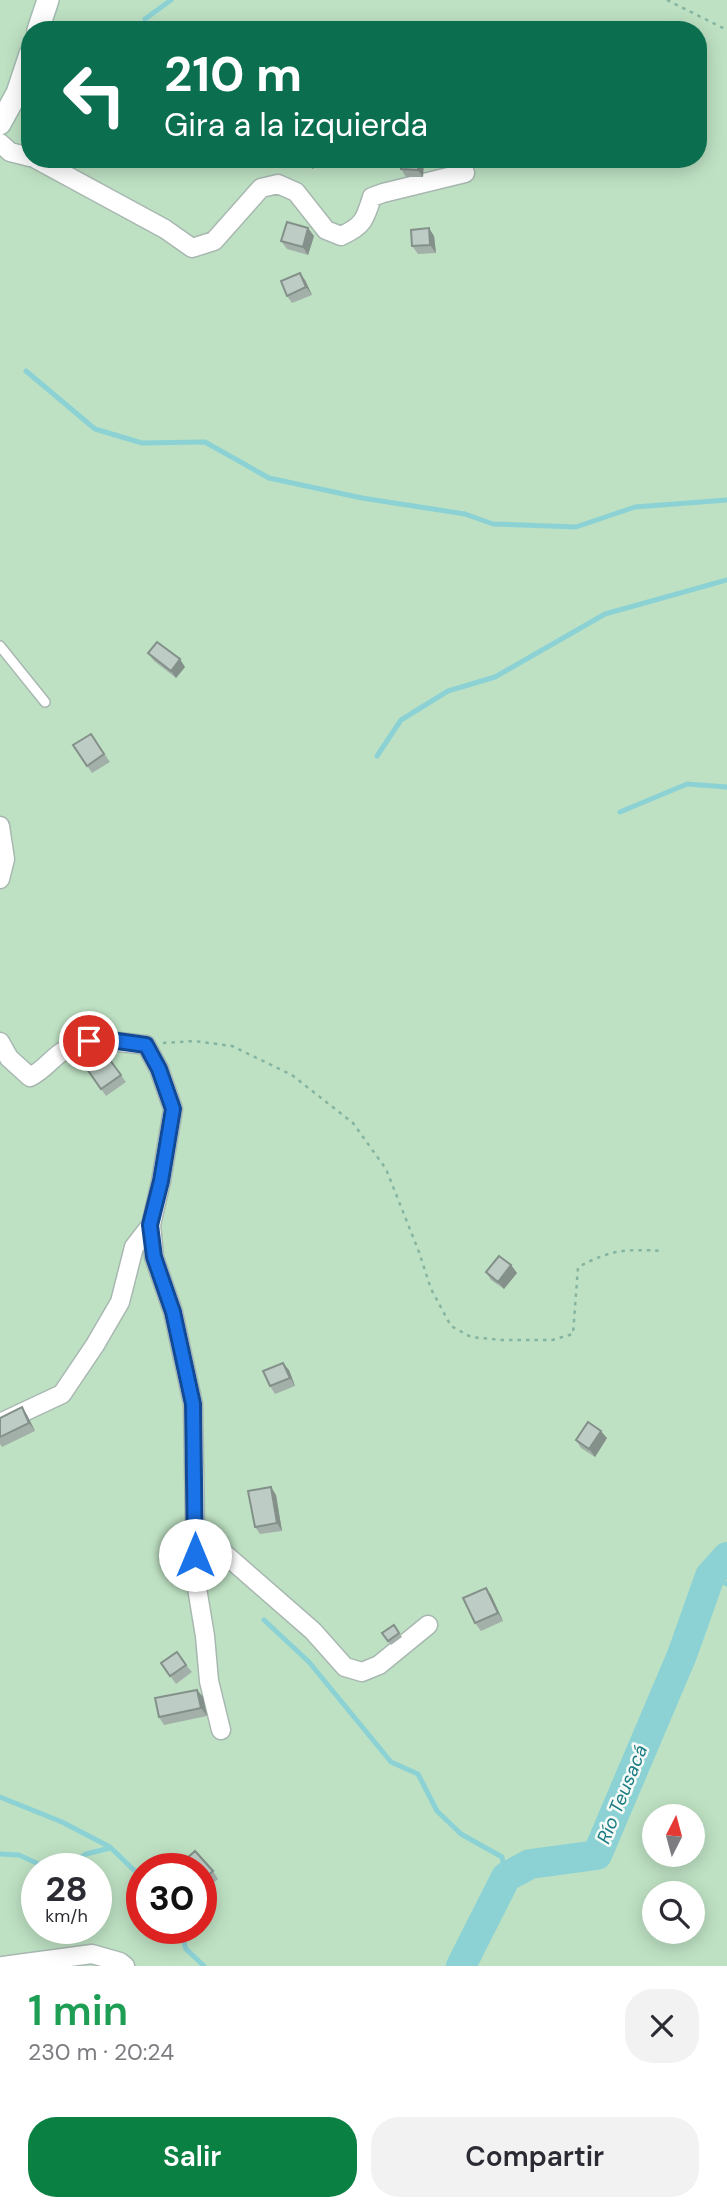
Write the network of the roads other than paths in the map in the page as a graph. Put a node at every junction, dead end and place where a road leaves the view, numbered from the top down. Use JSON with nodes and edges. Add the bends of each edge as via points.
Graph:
{"nodes":[{"id":1,"x":48,"y":0,"type":"edge"},
{"id":2,"x":41,"y":21,"type":"edge"},
{"id":3,"x":21,"y":81,"type":"edge"},
{"id":4,"x":0,"y":124,"type":"edge"},
{"id":5,"x":0,"y":143,"type":"edge"},
{"id":6,"x":21,"y":155,"type":"edge"},
{"id":7,"x":53,"y":168,"type":"edge"},
{"id":8,"x":465,"y":173,"type":"dead end"},
{"id":9,"x":0,"y":646,"type":"edge"},
{"id":10,"x":45,"y":702,"type":"dead end"},
{"id":11,"x":0,"y":826,"type":"edge"},
{"id":12,"x":0,"y":879,"type":"edge"},
{"id":13,"x":0,"y":1042,"type":"edge"},
{"id":14,"x":150,"y":1225,"type":"junction"},
{"id":15,"x":0,"y":1423,"type":"edge"},
{"id":16,"x":195,"y":1528,"type":"junction"},
{"id":17,"x":428,"y":1625,"type":"dead end"},
{"id":18,"x":221,"y":1730,"type":"dead end"},
{"id":19,"x":3,"y":1966,"type":"edge"},
{"id":20,"x":125,"y":1966,"type":"edge"}],
"edges":[{"from":1,"to":2,"type":"street"},
{"from":3,"to":4,"type":"street"},
{"from":5,"to":6,"type":"street"},
{"from":7,"to":8,"type":"street","via":[[192,248],[214,242],[261,188],[278,184],[296,192],[326,230],[341,236],[357,228],[372,197]]},
{"from":9,"to":10,"type":"lane"},
{"from":11,"to":12,"type":"street","via":[[5,859]]},
{"from":13,"to":14,"type":"street","via":[[9,1058],[30,1077],[64,1050],[89,1041],[146,1045],[173,1109]]},
{"from":14,"to":15,"type":"street","via":[[134,1247],[120,1302],[62,1394]]},
{"from":14,"to":16,"type":"street","via":[[154,1257],[173,1312],[193,1404]]},
{"from":16,"to":17,"type":"street","via":[[313,1631],[345,1667],[362,1672],[379,1665]]},
{"from":16,"to":18,"type":"street","via":[[196,1583],[209,1681]]},
{"from":19,"to":20,"type":"street","via":[[92,1954]]}]}
